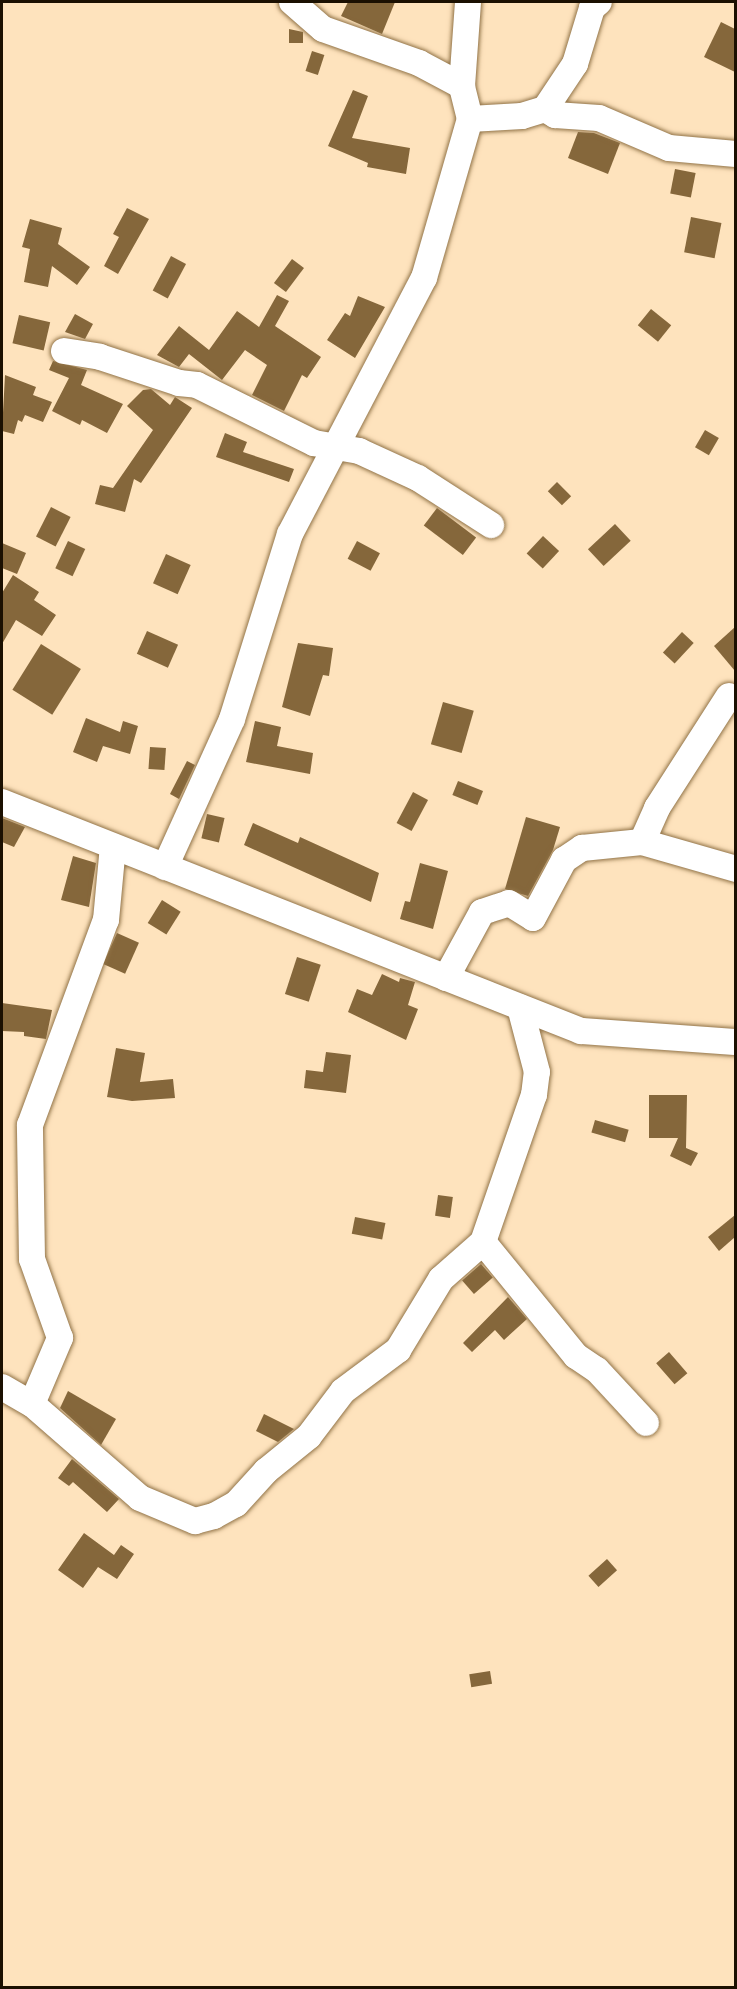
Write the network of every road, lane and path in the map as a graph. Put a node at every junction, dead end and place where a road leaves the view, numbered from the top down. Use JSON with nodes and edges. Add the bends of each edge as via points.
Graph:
{"nodes":[{"id":1,"x":292,"y":2,"type":"edge"},
{"id":2,"x":468,"y":2,"type":"edge"},
{"id":3,"x":599,"y":2,"type":"edge"},
{"id":4,"x":462,"y":86,"type":"junction"},
{"id":5,"x":545,"y":109,"type":"junction"},
{"id":6,"x":470,"y":120,"type":"junction"},
{"id":7,"x":735,"y":154,"type":"edge"},
{"id":8,"x":64,"y":351,"type":"dead end"},
{"id":9,"x":336,"y":449,"type":"junction"},
{"id":10,"x":491,"y":525,"type":"dead end"},
{"id":11,"x":729,"y":696,"type":"dead end"},
{"id":12,"x":2,"y":802,"type":"edge"},
{"id":13,"x":642,"y":842,"type":"junction"},
{"id":14,"x":113,"y":846,"type":"junction"},
{"id":15,"x":165,"y":867,"type":"junction"},
{"id":16,"x":735,"y":869,"type":"edge"},
{"id":17,"x":446,"y":978,"type":"junction"},
{"id":18,"x":520,"y":1007,"type":"junction"},
{"id":19,"x":735,"y":1042,"type":"edge"},
{"id":20,"x":483,"y":1242,"type":"junction"},
{"id":21,"x":2,"y":1387,"type":"edge"},
{"id":22,"x":32,"y":1404,"type":"junction"},
{"id":23,"x":646,"y":1423,"type":"dead end"}],
"edges":[{"from":1,"to":4,"type":"street","via":[[323,29],[419,63]]},
{"from":2,"to":4,"type":"street"},
{"from":3,"to":5,"type":"street","via":[[592,8],[575,64]]},
{"from":4,"to":6,"type":"street"},
{"from":5,"to":6,"type":"street","via":[[522,116]]},
{"from":5,"to":7,"type":"street","via":[[555,115],[599,118],[669,147]]},
{"from":6,"to":9,"type":"street","via":[[424,279]]},
{"from":8,"to":9,"type":"street","via":[[100,357],[179,383],[197,385],[314,443]]},
{"from":9,"to":10,"type":"street","via":[[359,451],[418,478]]},
{"from":9,"to":15,"type":"street","via":[[290,534],[232,719]]},
{"from":11,"to":13,"type":"street","via":[[657,808]]},
{"from":12,"to":14,"type":"street"},
{"from":13,"to":16,"type":"street"},
{"from":13,"to":17,"type":"street","via":[[582,848],[564,860],[533,918],[509,903],[482,912]]},
{"from":14,"to":15,"type":"street"},
{"from":14,"to":22,"type":"street","via":[[106,920],[30,1125],[32,1259],[60,1338]]},
{"from":15,"to":17,"type":"street"},
{"from":17,"to":18,"type":"street"},
{"from":18,"to":19,"type":"street","via":[[580,1031]]},
{"from":18,"to":20,"type":"street","via":[[537,1072],[534,1095]]},
{"from":20,"to":22,"type":"street","via":[[441,1279],[398,1350],[343,1391],[309,1436],[266,1471],[236,1504],[214,1516],[195,1521],[140,1498]]},
{"from":20,"to":23,"type":"street","via":[[576,1356],[597,1370]]},
{"from":21,"to":22,"type":"street"}]}
